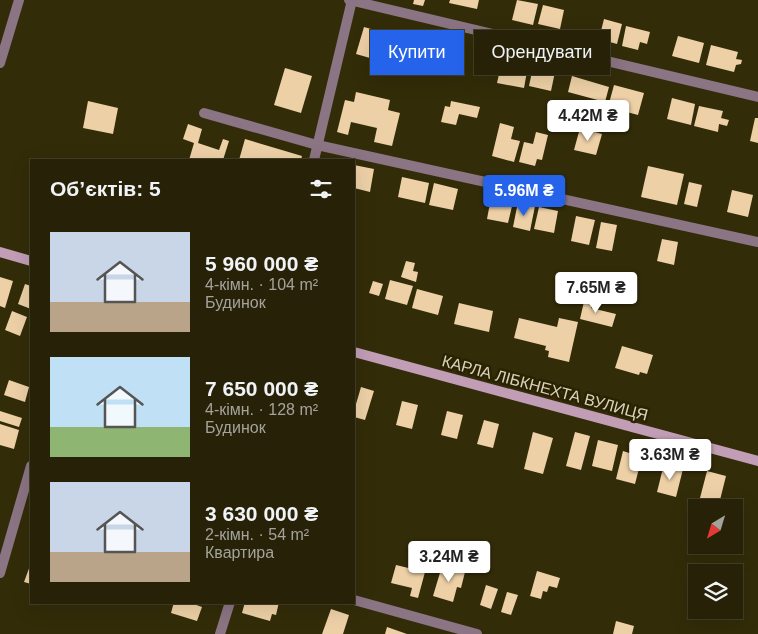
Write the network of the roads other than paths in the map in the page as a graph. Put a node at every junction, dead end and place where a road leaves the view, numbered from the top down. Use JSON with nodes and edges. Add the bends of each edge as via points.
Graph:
{"nodes":[{"id":1,"x":19,"y":0,"type":"edge"},
{"id":2,"x":351,"y":0,"type":"edge"},
{"id":3,"x":0,"y":63,"type":"edge"},
{"id":4,"x":758,"y":97,"type":"edge"},
{"id":5,"x":204,"y":113,"type":"dead end"},
{"id":6,"x":317,"y":145,"type":"junction"},
{"id":7,"x":314,"y":159,"type":"edge"},
{"id":8,"x":758,"y":242,"type":"edge"},
{"id":9,"x":0,"y":252,"type":"edge"},
{"id":10,"x":30,"y":261,"type":"edge"},
{"id":11,"x":355,"y":352,"type":"edge"},
{"id":12,"x":758,"y":461,"type":"edge"},
{"id":13,"x":30,"y":469,"type":"edge"},
{"id":14,"x":0,"y":573,"type":"edge"},
{"id":15,"x":355,"y":600,"type":"edge"},
{"id":16,"x":229,"y":604,"type":"edge"},
{"id":17,"x":220,"y":634,"type":"edge"},
{"id":18,"x":477,"y":634,"type":"edge"}],
"edges":[{"from":1,"to":3,"type":"street"},
{"from":2,"to":4,"type":"street"},
{"from":2,"to":6,"type":"street"},
{"from":5,"to":6,"type":"street"},
{"from":6,"to":7,"type":"street"},
{"from":6,"to":8,"type":"street"},
{"from":9,"to":10,"type":"street"},
{"from":11,"to":12,"type":"street","name":"КАРЛА ЛІБКНЕХТА ВУЛИЦЯ"},
{"from":13,"to":14,"type":"street"},
{"from":15,"to":18,"type":"street"},
{"from":16,"to":17,"type":"street"}]}
